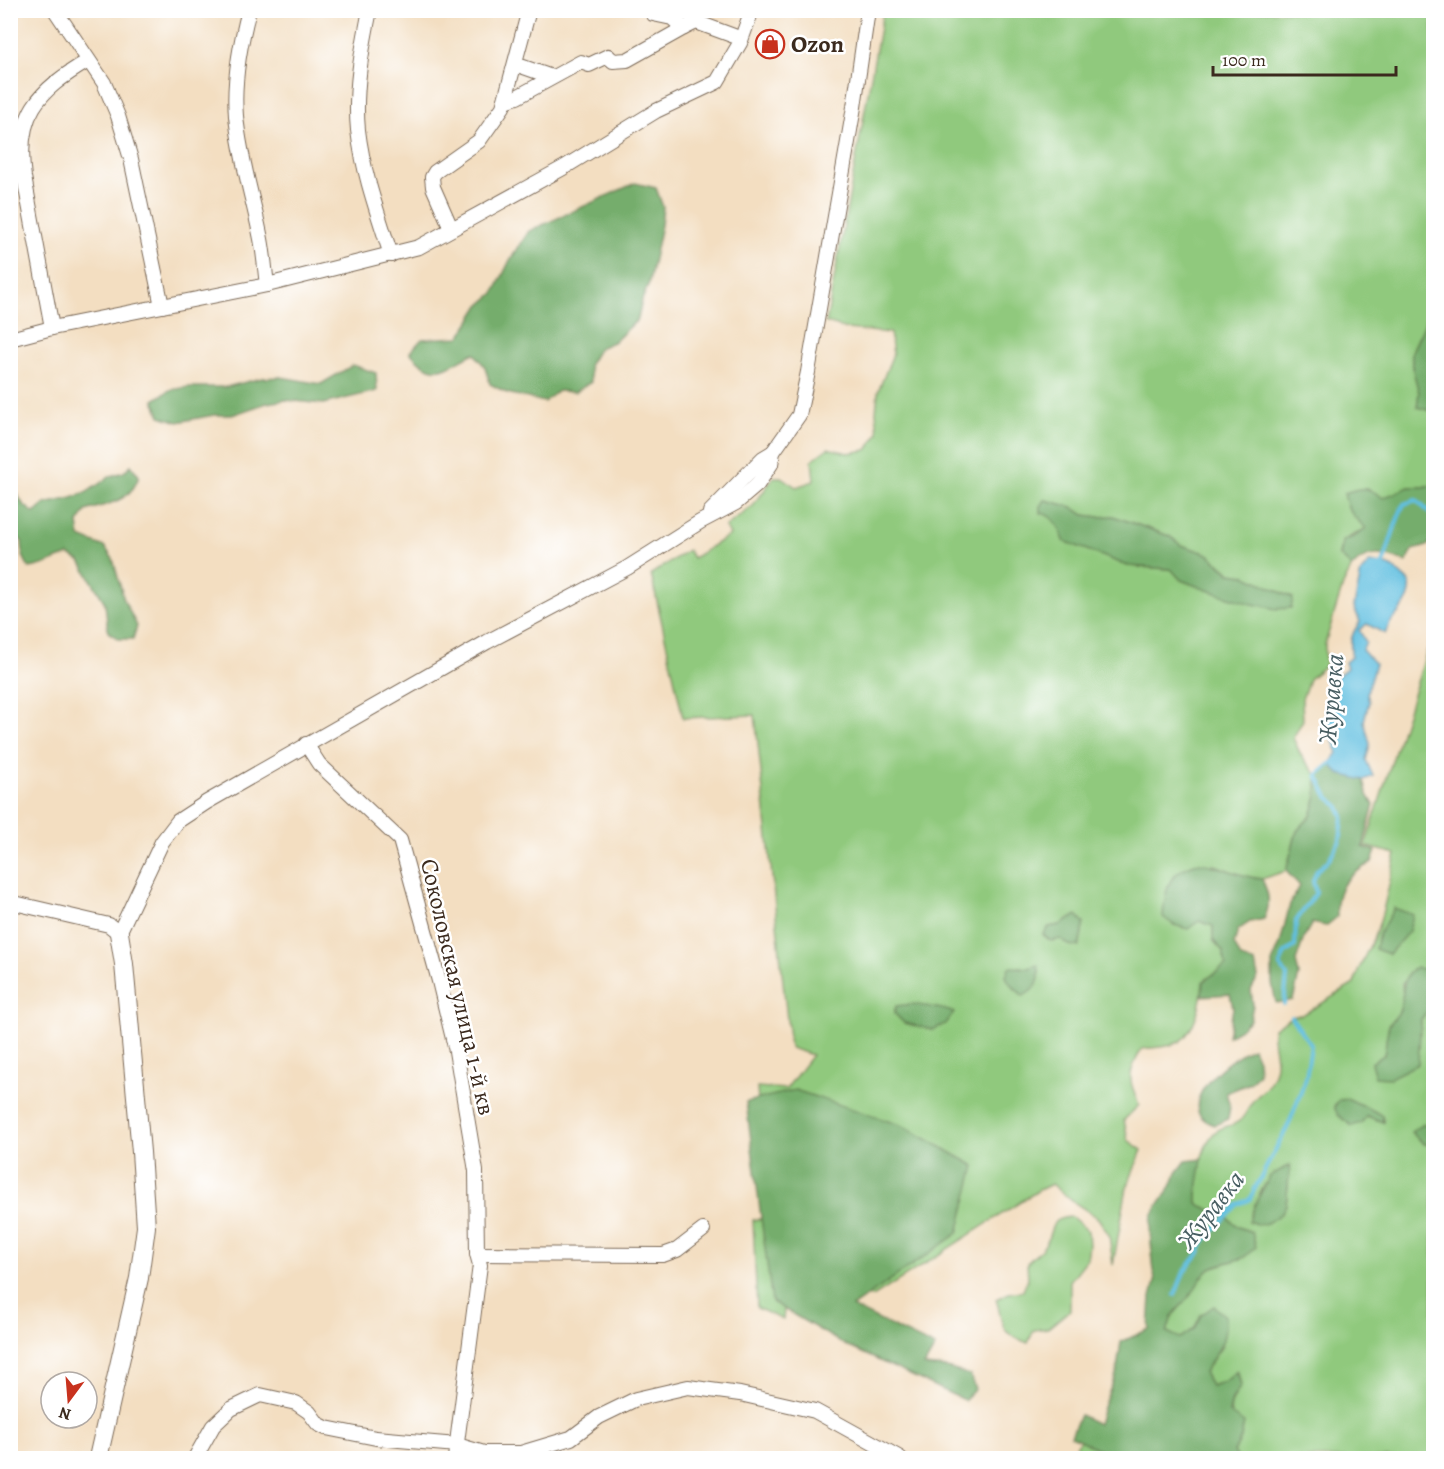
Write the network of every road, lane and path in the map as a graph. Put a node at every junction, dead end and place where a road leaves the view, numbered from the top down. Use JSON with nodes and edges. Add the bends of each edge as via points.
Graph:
{"nodes":[{"id":1,"x":55,"y":10,"type":"edge"},
{"id":2,"x":249,"y":10,"type":"edge"},
{"id":3,"x":370,"y":10,"type":"edge"},
{"id":4,"x":529,"y":10,"type":"edge"},
{"id":5,"x":752,"y":10,"type":"edge"},
{"id":6,"x":868,"y":10,"type":"edge"},
{"id":7,"x":652,"y":14,"type":"dead end"},
{"id":8,"x":684,"y":28,"type":"junction"},
{"id":9,"x":734,"y":36,"type":"dead end"},
{"id":10,"x":88,"y":61,"type":"junction"},
{"id":11,"x":515,"y":64,"type":"junction"},
{"id":12,"x":552,"y":77,"type":"junction"},
{"id":13,"x":505,"y":100,"type":"junction"},
{"id":14,"x":452,"y":228,"type":"junction"},
{"id":15,"x":391,"y":255,"type":"junction"},
{"id":16,"x":267,"y":285,"type":"junction"},
{"id":17,"x":162,"y":306,"type":"junction"},
{"id":18,"x":52,"y":328,"type":"junction"},
{"id":19,"x":10,"y":339,"type":"edge"},
{"id":20,"x":306,"y":744,"type":"junction"},
{"id":21,"x":10,"y":902,"type":"edge"},
{"id":22,"x":119,"y":933,"type":"junction"},
{"id":23,"x":703,"y":1230,"type":"dead end"},
{"id":24,"x":477,"y":1254,"type":"junction"},
{"id":25,"x":456,"y":1452,"type":"edge"},
{"id":26,"x":98,"y":1458,"type":"edge"},
{"id":27,"x":195,"y":1458,"type":"edge"},
{"id":28,"x":900,"y":1458,"type":"edge"}],
"edges":[{"from":1,"to":10,"type":"street"},
{"from":2,"to":16,"type":"street","via":[[238,66],[236,114]]},
{"from":3,"to":15,"type":"street","via":[[360,66],[358,129],[373,200]]},
{"from":4,"to":11,"type":"street"},
{"from":5,"to":14,"type":"street","via":[[740,43],[717,82],[656,111],[563,168]]},
{"from":6,"to":20,"type":"street","via":[[804,394],[799,415],[773,453],[763,458],[700,522],[627,568]]},
{"from":7,"to":8,"type":"street","via":[[672,18]]},
{"from":8,"to":9,"type":"street","via":[[696,22]]},
{"from":8,"to":12,"type":"street","via":[[627,60],[614,61],[608,56],[589,65],[581,62]]},
{"from":10,"to":17,"type":"street","via":[[104,84],[131,159]]},
{"from":10,"to":18,"type":"street","via":[[38,98],[21,139],[24,177]]},
{"from":11,"to":12,"type":"street"},
{"from":11,"to":13,"type":"street"},
{"from":12,"to":13,"type":"street"},
{"from":13,"to":14,"type":"street","via":[[479,141],[432,177]]},
{"from":14,"to":15,"type":"street","via":[[419,247]]},
{"from":15,"to":16,"type":"street"},
{"from":16,"to":17,"type":"street"},
{"from":17,"to":18,"type":"street"},
{"from":18,"to":19,"type":"street"},
{"from":20,"to":22,"type":"street","via":[[178,821],[162,842]]},
{"from":20,"to":24,"type":"street","name":"Соколовская улица 1-й кв","via":[[319,764],[400,840],[456,1051],[476,1171]]},
{"from":21,"to":22,"type":"street","via":[[109,925]]},
{"from":22,"to":26,"type":"street","via":[[146,1227],[139,1278]]},
{"from":23,"to":24,"type":"street","via":[[677,1250],[663,1255]]},
{"from":24,"to":25,"type":"street","name":"Соколовская улица 1-й кв","via":[[480,1265]]},
{"from":25,"to":27,"type":"street","via":[[326,1428],[296,1403],[260,1395],[231,1409],[213,1425]]},
{"from":25,"to":28,"type":"street","via":[[521,1454],[571,1438],[599,1417],[636,1399],[688,1387],[805,1408]]}]}
